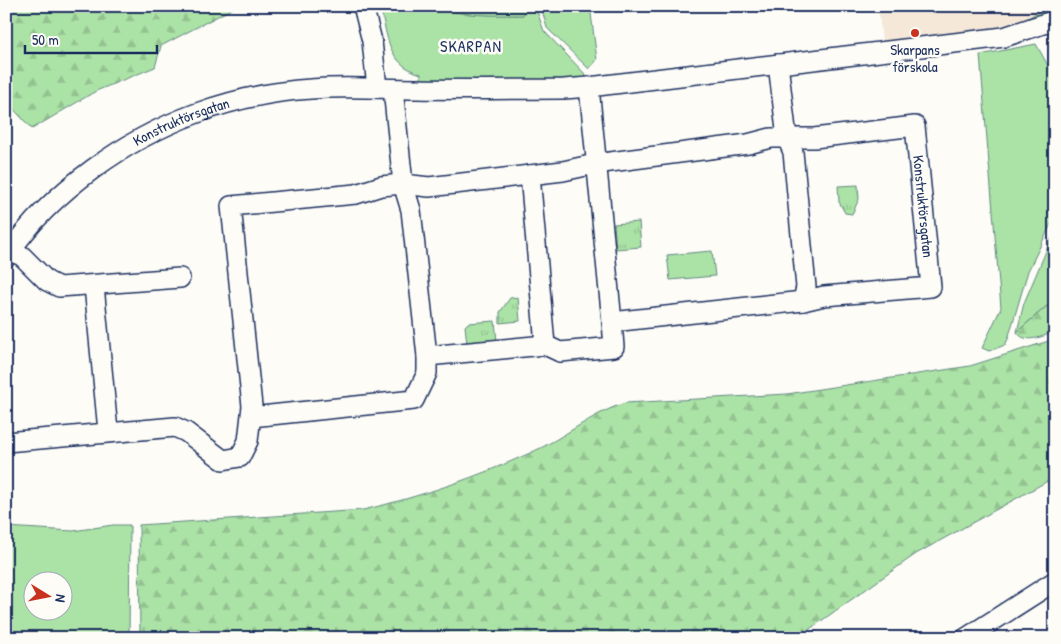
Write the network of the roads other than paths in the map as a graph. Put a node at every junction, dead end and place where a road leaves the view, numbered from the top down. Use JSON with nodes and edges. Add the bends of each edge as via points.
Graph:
{"nodes":[{"id":1,"x":363,"y":6,"type":"edge"},
{"id":2,"x":1055,"y":20,"type":"edge"},
{"id":3,"x":778,"y":64,"type":"junction"},
{"id":4,"x":589,"y":87,"type":"junction"},
{"id":5,"x":385,"y":89,"type":"junction"},
{"id":6,"x":787,"y":138,"type":"junction"},
{"id":7,"x":595,"y":164,"type":"junction"},
{"id":8,"x":530,"y":175,"type":"junction"},
{"id":9,"x":403,"y":184,"type":"junction"},
{"id":10,"x":8,"y":254,"type":"edge"},
{"id":11,"x":180,"y":278,"type":"dead end"},
{"id":12,"x":94,"y":286,"type":"junction"},
{"id":13,"x":803,"y":302,"type":"junction"},
{"id":14,"x":612,"y":322,"type":"junction"},
{"id":15,"x":545,"y":345,"type":"junction"},
{"id":16,"x":427,"y":356,"type":"junction"},
{"id":17,"x":251,"y":417,"type":"junction"},
{"id":18,"x":108,"y":431,"type":"junction"},
{"id":19,"x":6,"y":442,"type":"edge"},
{"id":20,"x":1055,"y":581,"type":"edge"},
{"id":21,"x":966,"y":638,"type":"edge"}],
"edges":[{"from":1,"to":5,"type":"street"},
{"from":2,"to":3,"type":"street","name":"Konstruktörsgatan","via":[[1004,37]]},
{"from":3,"to":4,"type":"street","name":"Konstruktörsgatan"},
{"from":3,"to":6,"type":"street"},
{"from":4,"to":5,"type":"street","name":"Konstruktörsgatan"},
{"from":4,"to":7,"type":"street"},
{"from":5,"to":9,"type":"street"},
{"from":5,"to":10,"type":"street","name":"Konstruktörsgatan","via":[[311,88],[278,92],[220,105],[171,123],[112,155],[74,183],[47,208]]},
{"from":6,"to":7,"type":"street","name":"Konstruktörsgatan"},
{"from":6,"to":13,"type":"street","via":[[793,152],[806,287]]},
{"from":6,"to":13,"type":"street","name":"Konstruktörsgatan","via":[[814,138],[915,126],[931,287],[824,296]]},
{"from":7,"to":8,"type":"street","name":"Konstruktörsgatan"},
{"from":7,"to":14,"type":"street"},
{"from":8,"to":9,"type":"street","name":"Konstruktörsgatan","via":[[429,186]]},
{"from":8,"to":15,"type":"street"},
{"from":9,"to":16,"type":"street","via":[[411,210]]},
{"from":9,"to":17,"type":"street","name":"Konstruktörsgatan","via":[[381,186],[356,194],[231,206]]},
{"from":10,"to":12,"type":"street","name":"Konstruktörsgatan","via":[[34,265],[53,285]]},
{"from":11,"to":12,"type":"street","name":"Konstruktörsgatan"},
{"from":12,"to":18,"type":"street"},
{"from":13,"to":14,"type":"street","name":"Konstruktörsgatan"},
{"from":14,"to":15,"type":"street","via":[[614,347],[560,352]]},
{"from":15,"to":16,"type":"street"},
{"from":16,"to":17,"type":"street","via":[[427,373],[414,400]]},
{"from":17,"to":18,"type":"street","name":"Konstruktörsgatan","via":[[248,441],[240,458],[223,460],[186,432],[174,427]]},
{"from":18,"to":19,"type":"street","name":"Konstruktörsgatan"},
{"from":20,"to":21,"type":"street"}]}
